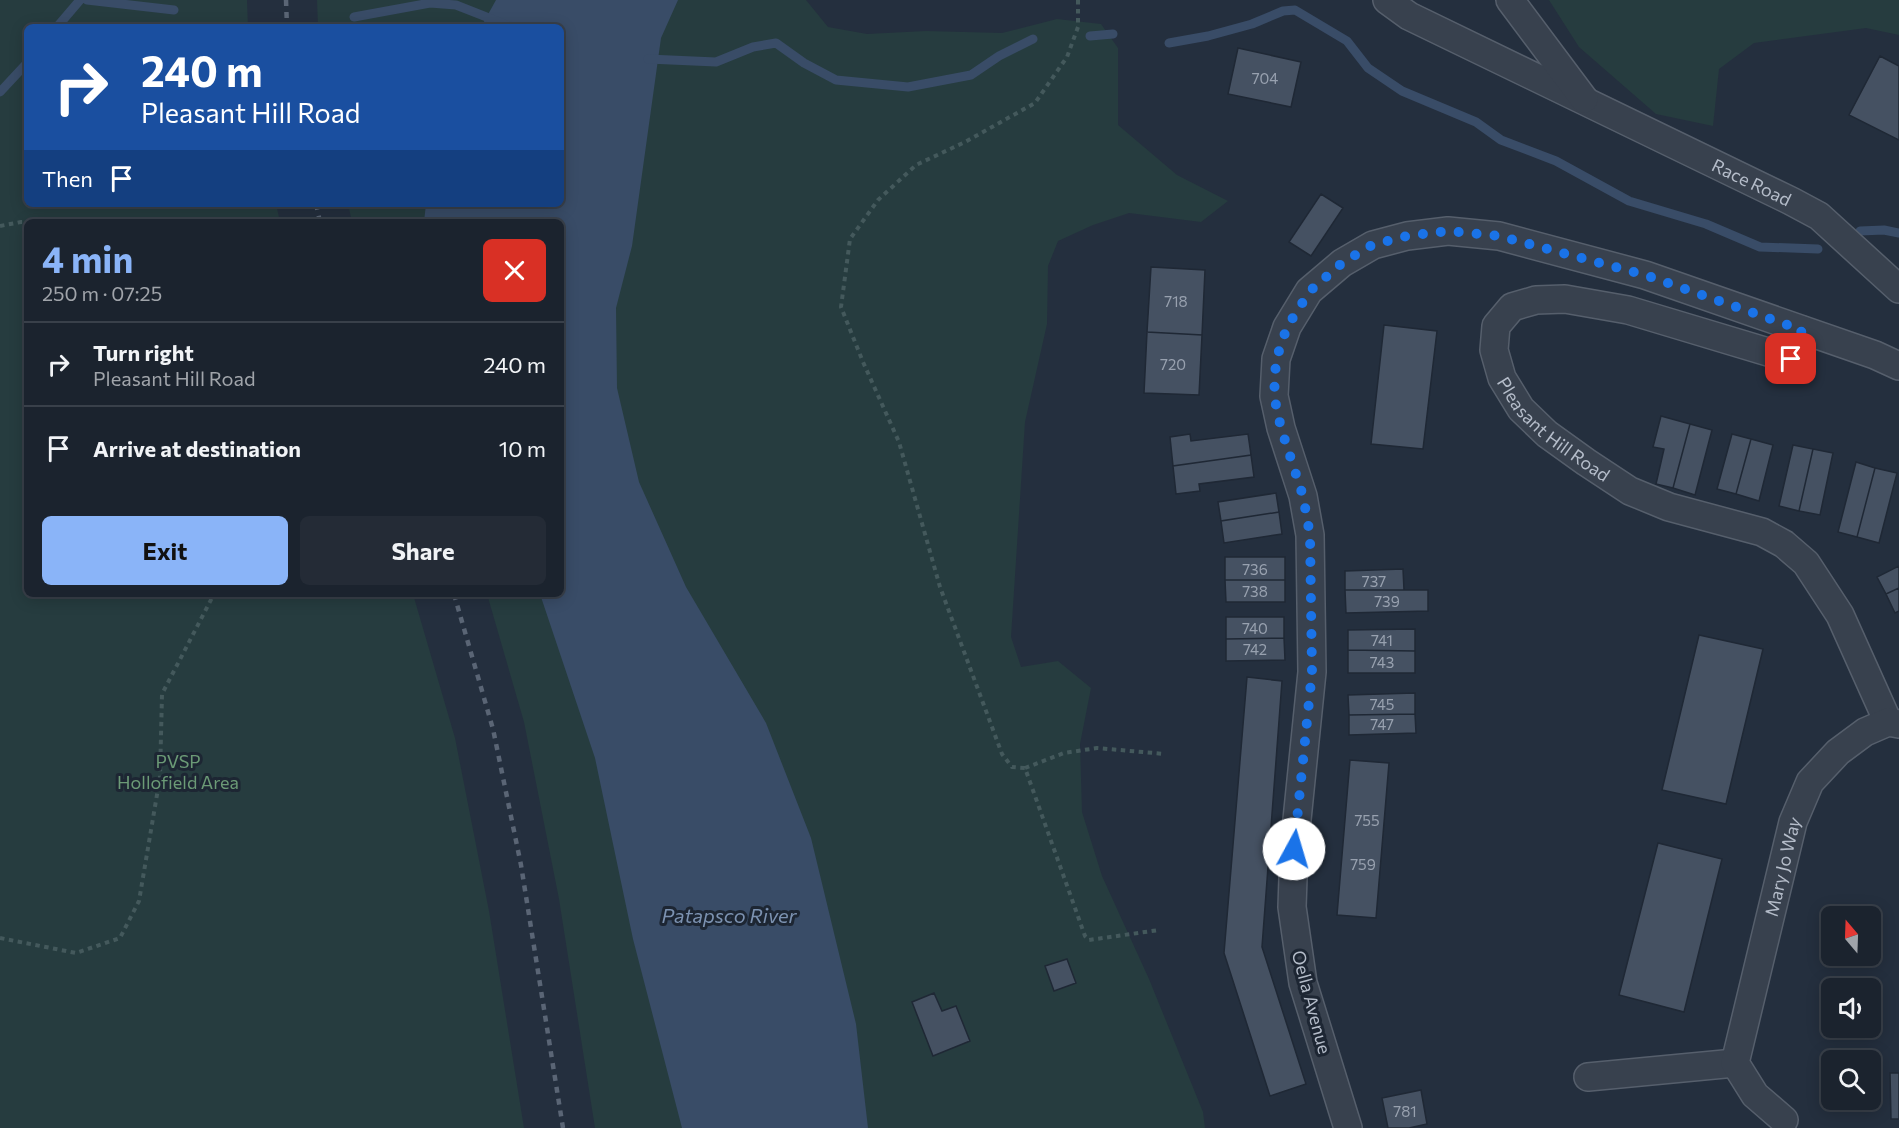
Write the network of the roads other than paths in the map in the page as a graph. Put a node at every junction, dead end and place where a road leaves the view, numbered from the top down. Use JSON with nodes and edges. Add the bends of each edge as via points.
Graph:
{"nodes":[{"id":1,"x":1387,"y":0,"type":"edge"},
{"id":2,"x":1510,"y":0,"type":"edge"},
{"id":3,"x":1586,"y":102,"type":"junction"},
{"id":4,"x":1899,"y":289,"type":"edge"},
{"id":5,"x":1802,"y":330,"type":"junction"},
{"id":6,"x":1899,"y":366,"type":"edge"},
{"id":7,"x":1894,"y":723,"type":"edge"},
{"id":8,"x":1735,"y":1063,"type":"junction"},
{"id":9,"x":1588,"y":1077,"type":"dead end"},
{"id":10,"x":1784,"y":1120,"type":"dead end"},
{"id":11,"x":1348,"y":1128,"type":"edge"}],
"edges":[{"from":1,"to":3,"type":"street","name":"Race Road","via":[[1409,16]]},
{"from":2,"to":3,"type":"street","name":"Race Road"},
{"from":3,"to":4,"type":"street","name":"Race Road","via":[[1820,216]]},
{"from":5,"to":6,"type":"street","name":"Oella Avenue"},
{"from":5,"to":7,"type":"street","name":"Pleasant Hill Road","via":[[1791,359],[1628,310],[1566,299],[1536,300],[1512,307],[1496,326],[1494,350],[1502,378],[1521,409],[1546,434],[1586,462],[1630,491],[1669,507],[1762,532],[1784,544],[1806,564],[1840,615]]},
{"from":5,"to":11,"type":"street","name":"Oella Avenue","via":[[1645,275],[1499,236],[1448,231],[1372,245],[1342,263],[1310,291],[1287,327],[1276,360],[1274,396],[1303,496],[1310,535],[1312,587],[1312,672],[1292,907],[1303,983]]},
{"from":7,"to":8,"type":"street","name":"Mary Jo Way","via":[[1865,732],[1838,752],[1810,782],[1793,822]]},
{"from":8,"to":9,"type":"street"},
{"from":8,"to":10,"type":"street","via":[[1755,1095]]}]}
